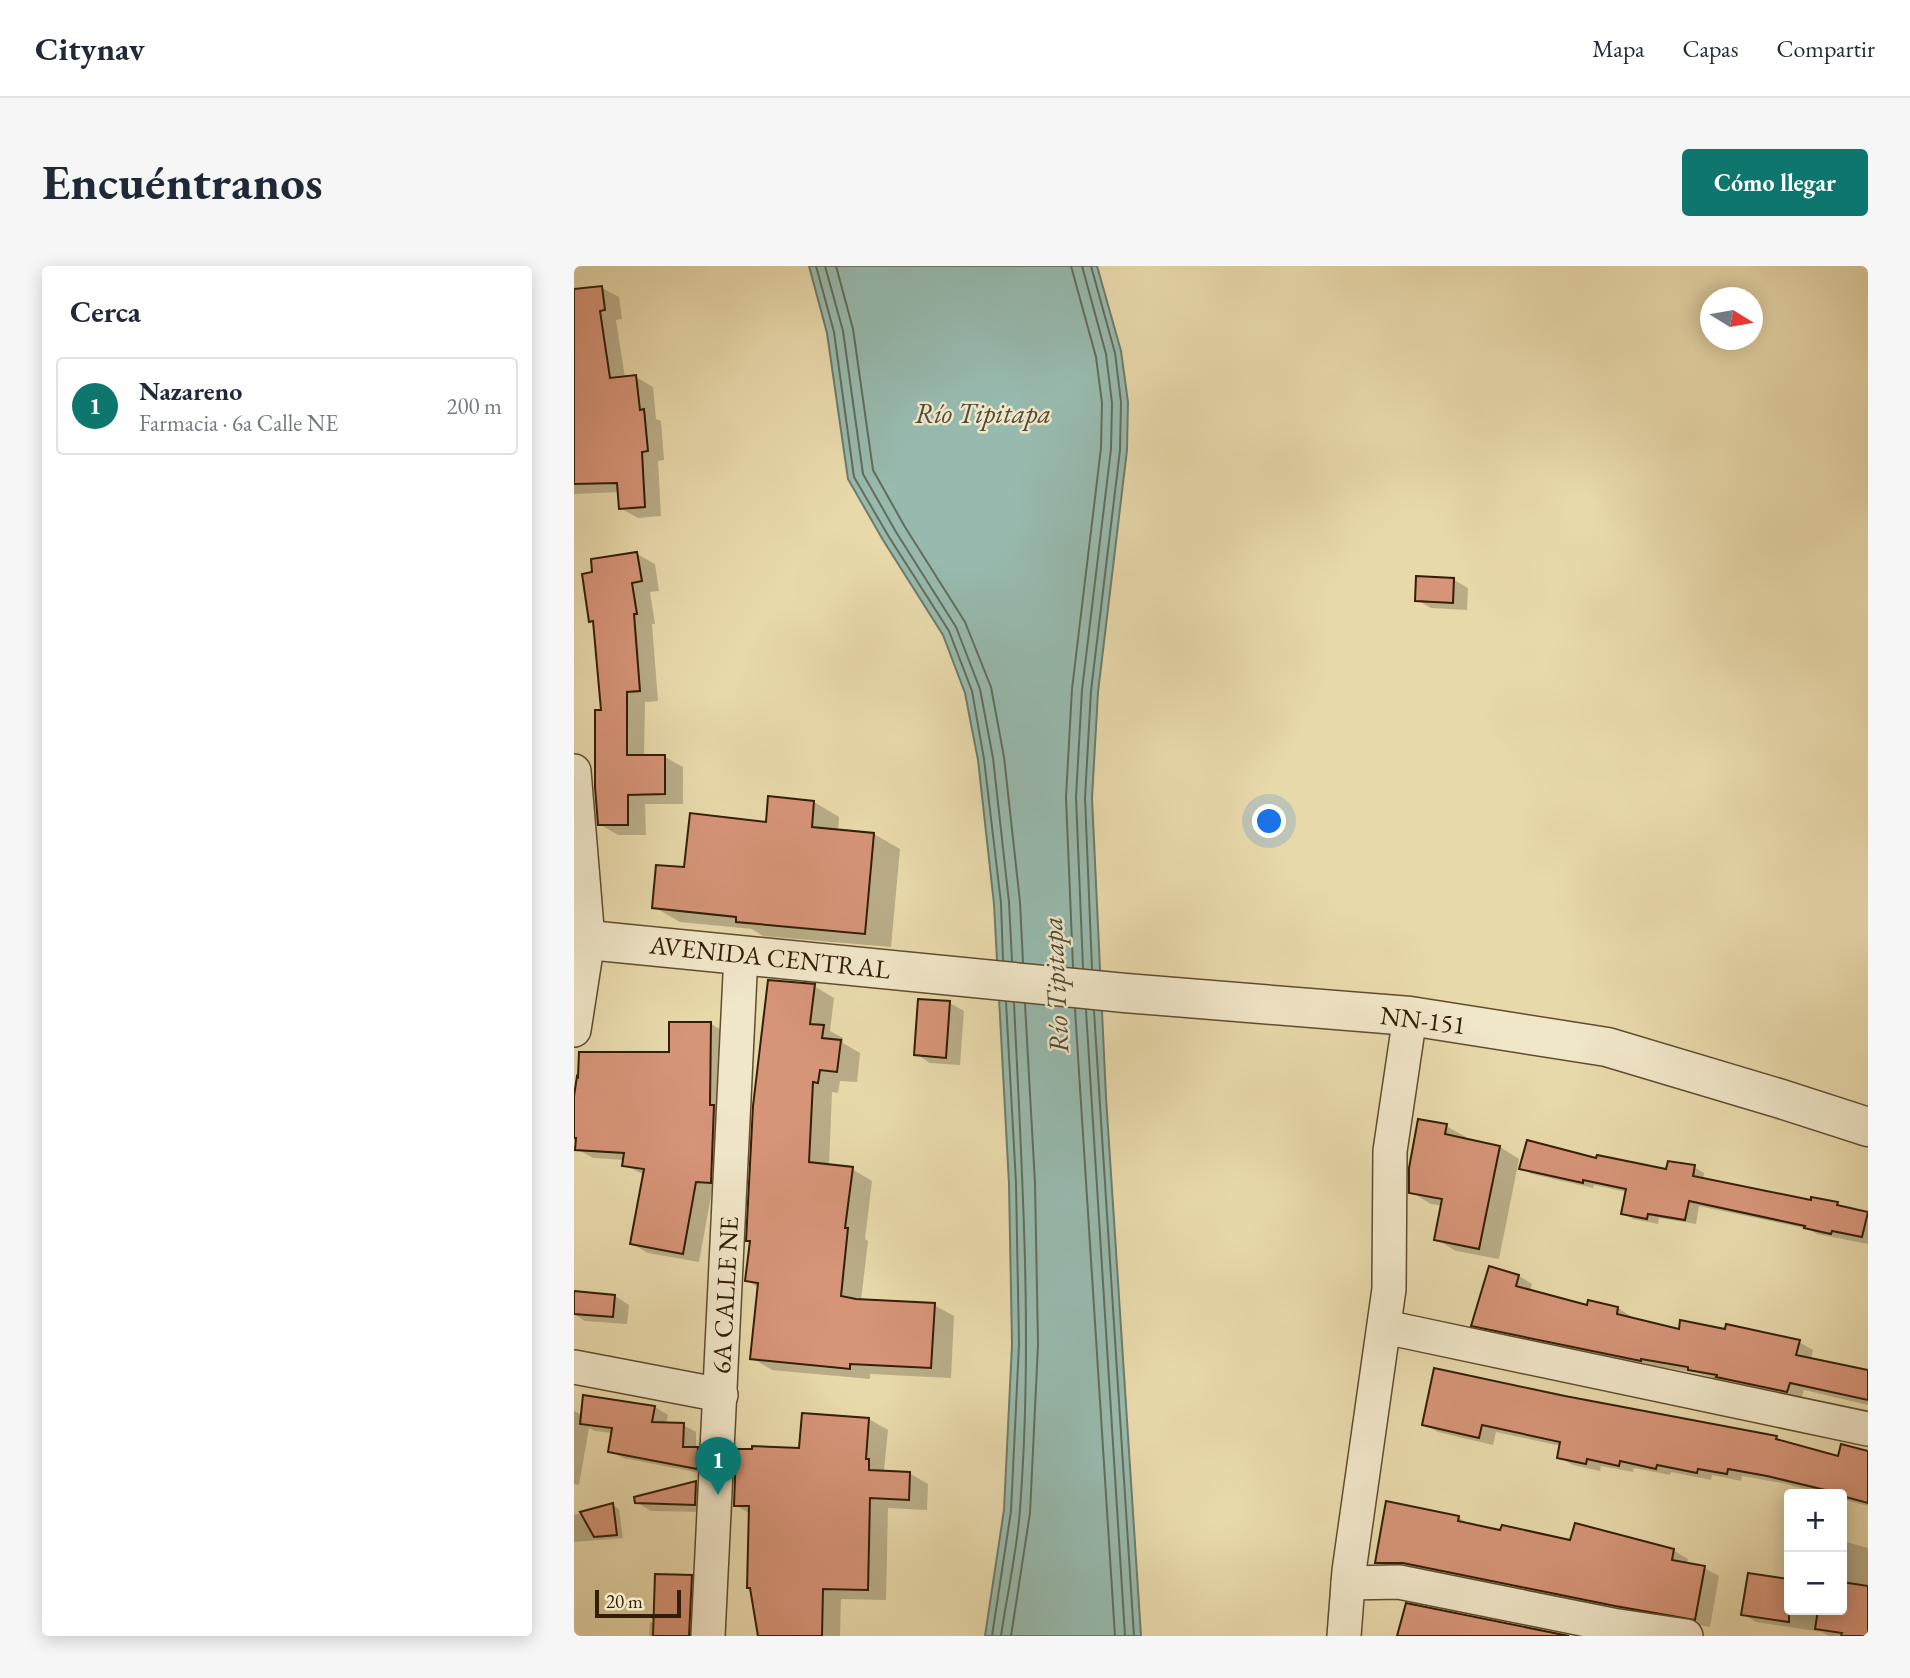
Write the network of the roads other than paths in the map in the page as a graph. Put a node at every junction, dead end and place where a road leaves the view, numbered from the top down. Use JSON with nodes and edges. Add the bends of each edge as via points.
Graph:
{"nodes":[{"id":1,"x":574,"y":771,"type":"edge"},
{"id":2,"x":581,"y":939,"type":"edge"},
{"id":3,"x":741,"y":954,"type":"junction"},
{"id":4,"x":967,"y":978,"type":"joint"},
{"id":5,"x":1410,"y":1016,"type":"junction"},
{"id":6,"x":574,"y":1030,"type":"edge"},
{"id":7,"x":1868,"y":1127,"type":"edge"},
{"id":8,"x":1385,"y":1327,"type":"junction"},
{"id":9,"x":574,"y":1367,"type":"edge"},
{"id":10,"x":721,"y":1395,"type":"junction"},
{"id":11,"x":1868,"y":1429,"type":"edge"},
{"id":12,"x":1348,"y":1583,"type":"junction"},
{"id":13,"x":708,"y":1636,"type":"edge"},
{"id":14,"x":1345,"y":1636,"type":"edge"},
{"id":15,"x":1686,"y":1636,"type":"edge"}],
"edges":[{"from":1,"to":2,"type":"street"},
{"from":2,"to":3,"type":"street","name":"AVENIDA CENTRAL","number":"NN-151"},
{"from":2,"to":6,"type":"street"},
{"from":3,"to":4,"type":"street","name":"AVENIDA CENTRAL","number":"NN-151"},
{"from":3,"to":10,"type":"street","name":"6A CALLE NE"},
{"from":4,"to":5,"type":"street","name":"NN-151","number":"NN-151"},
{"from":5,"to":7,"type":"street","name":"NN-151","number":"NN-151","via":[[1607,1047]]},
{"from":5,"to":8,"type":"street","via":[[1390,1151]]},
{"from":8,"to":11,"type":"street"},
{"from":8,"to":12,"type":"street"},
{"from":9,"to":10,"type":"street"},
{"from":10,"to":13,"type":"street","name":"6A CALLE NE"},
{"from":12,"to":14,"type":"street"},
{"from":12,"to":15,"type":"street","via":[[1399,1582]]}]}
